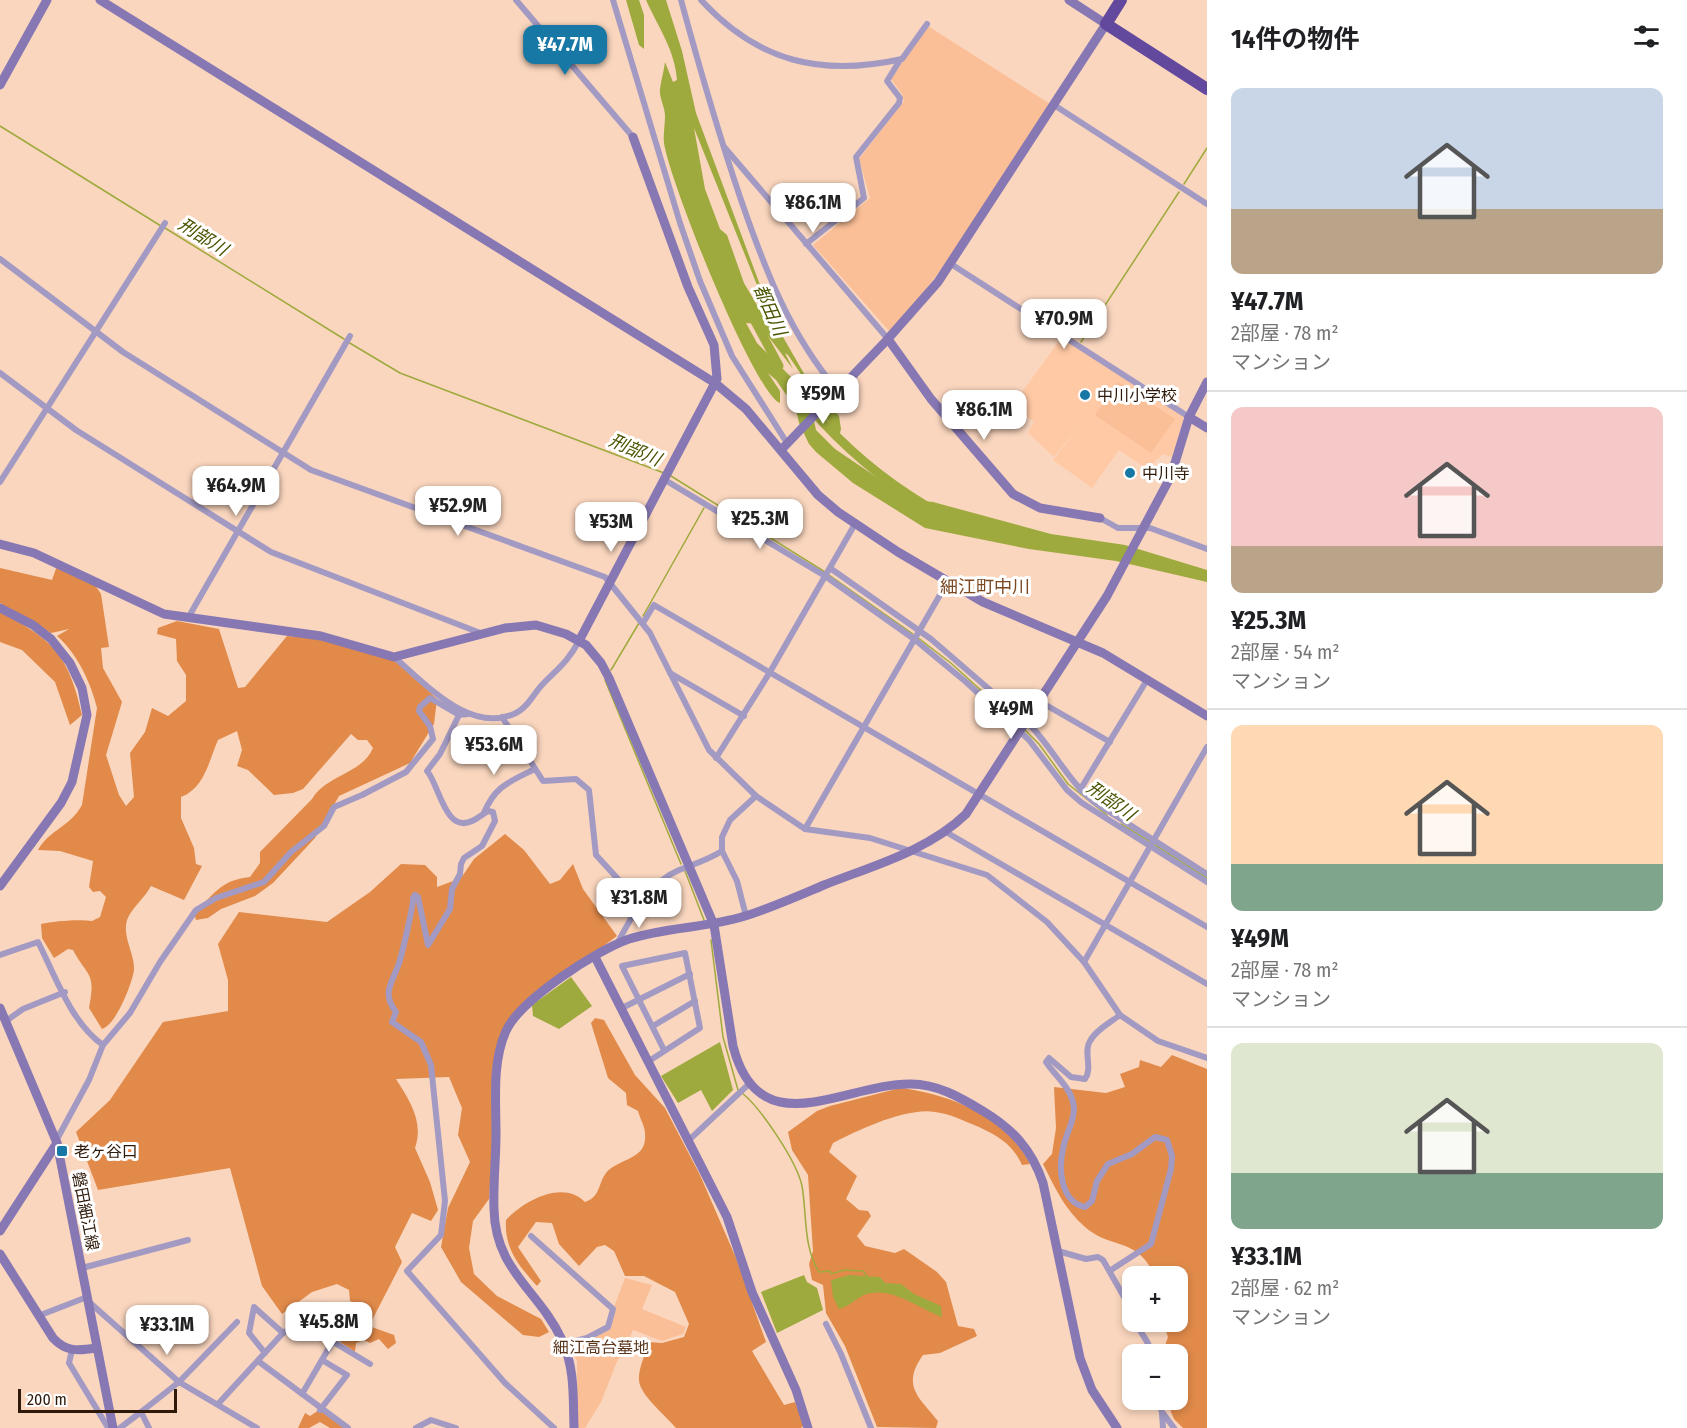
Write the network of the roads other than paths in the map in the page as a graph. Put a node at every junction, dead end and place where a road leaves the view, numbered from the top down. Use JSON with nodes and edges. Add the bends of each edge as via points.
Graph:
{"nodes":[{"id":1,"x":47,"y":0,"type":"edge"},
{"id":2,"x":100,"y":0,"type":"edge"},
{"id":3,"x":516,"y":0,"type":"edge"},
{"id":4,"x":613,"y":0,"type":"edge"},
{"id":5,"x":681,"y":0,"type":"edge"},
{"id":6,"x":700,"y":0,"type":"edge"},
{"id":7,"x":1069,"y":0,"type":"edge"},
{"id":8,"x":1121,"y":0,"type":"edge"},
{"id":9,"x":927,"y":24,"type":"dead end"},
{"id":10,"x":1106,"y":24,"type":"junction"},
{"id":11,"x":900,"y":60,"type":"junction"},
{"id":12,"x":0,"y":85,"type":"edge"},
{"id":13,"x":1207,"y":89,"type":"edge"},
{"id":14,"x":1054,"y":105,"type":"junction"},
{"id":15,"x":633,"y":137,"type":"joint"},
{"id":16,"x":724,"y":148,"type":"junction"},
{"id":17,"x":1207,"y":204,"type":"edge"},
{"id":18,"x":165,"y":222,"type":"dead end"},
{"id":19,"x":806,"y":244,"type":"junction"},
{"id":20,"x":0,"y":260,"type":"edge"},
{"id":21,"x":951,"y":264,"type":"junction"},
{"id":22,"x":95,"y":331,"type":"junction"},
{"id":23,"x":350,"y":336,"type":"dead end"},
{"id":24,"x":888,"y":339,"type":"junction"},
{"id":25,"x":0,"y":374,"type":"edge"},
{"id":26,"x":1207,"y":382,"type":"edge"},
{"id":27,"x":716,"y":383,"type":"junction"},
{"id":28,"x":837,"y":392,"type":"junction"},
{"id":29,"x":47,"y":409,"type":"junction"},
{"id":30,"x":1189,"y":417,"type":"junction"},
{"id":31,"x":1207,"y":428,"type":"edge"},
{"id":32,"x":786,"y":444,"type":"junction"},
{"id":33,"x":283,"y":452,"type":"junction"},
{"id":34,"x":667,"y":476,"type":"junction"},
{"id":35,"x":0,"y":482,"type":"edge"},
{"id":36,"x":1100,"y":519,"type":"joint"},
{"id":37,"x":855,"y":524,"type":"junction"},
{"id":38,"x":1141,"y":530,"type":"junction"},
{"id":39,"x":238,"y":532,"type":"junction"},
{"id":40,"x":0,"y":544,"type":"edge"},
{"id":41,"x":1207,"y":549,"type":"edge"},
{"id":42,"x":830,"y":568,"type":"junction"},
{"id":43,"x":825,"y":576,"type":"junction"},
{"id":44,"x":948,"y":580,"type":"junction"},
{"id":45,"x":610,"y":584,"type":"junction"},
{"id":46,"x":0,"y":608,"type":"edge"},
{"id":47,"x":188,"y":618,"type":"junction"},
{"id":48,"x":643,"y":623,"type":"junction"},
{"id":49,"x":484,"y":634,"type":"junction"},
{"id":50,"x":916,"y":635,"type":"junction"},
{"id":51,"x":579,"y":641,"type":"junction"},
{"id":52,"x":1076,"y":642,"type":"junction"},
{"id":53,"x":394,"y":657,"type":"junction"},
{"id":54,"x":770,"y":672,"type":"junction"},
{"id":55,"x":670,"y":673,"type":"junction"},
{"id":56,"x":1147,"y":680,"type":"junction"},
{"id":57,"x":1039,"y":701,"type":"junction"},
{"id":58,"x":468,"y":714,"type":"junction"},
{"id":59,"x":459,"y":715,"type":"junction"},
{"id":60,"x":744,"y":716,"type":"junction"},
{"id":61,"x":1207,"y":716,"type":"edge"},
{"id":62,"x":502,"y":717,"type":"junction"},
{"id":63,"x":864,"y":726,"type":"junction"},
{"id":64,"x":1023,"y":726,"type":"junction"},
{"id":65,"x":1110,"y":742,"type":"junction"},
{"id":66,"x":1207,"y":747,"type":"edge"},
{"id":67,"x":716,"y":758,"type":"junction"},
{"id":68,"x":535,"y":769,"type":"junction"},
{"id":69,"x":1080,"y":790,"type":"junction"},
{"id":70,"x":978,"y":793,"type":"junction"},
{"id":71,"x":756,"y":796,"type":"junction"},
{"id":72,"x":484,"y":813,"type":"junction"},
{"id":73,"x":805,"y":829,"type":"junction"},
{"id":74,"x":946,"y":832,"type":"junction"},
{"id":75,"x":1151,"y":842,"type":"junction"},
{"id":76,"x":912,"y":849,"type":"junction"},
{"id":77,"x":722,"y":851,"type":"junction"},
{"id":78,"x":691,"y":867,"type":"junction"},
{"id":79,"x":1207,"y":874,"type":"edge"},
{"id":80,"x":1130,"y":882,"type":"junction"},
{"id":81,"x":1207,"y":882,"type":"edge"},
{"id":82,"x":0,"y":886,"type":"edge"},
{"id":83,"x":640,"y":903,"type":"junction"},
{"id":84,"x":746,"y":916,"type":"junction"},
{"id":85,"x":1105,"y":924,"type":"junction"},
{"id":86,"x":714,"y":925,"type":"junction"},
{"id":87,"x":1207,"y":927,"type":"edge"},
{"id":88,"x":617,"y":944,"type":"junction"},
{"id":89,"x":0,"y":955,"type":"edge"},
{"id":90,"x":595,"y":957,"type":"junction"},
{"id":91,"x":1084,"y":962,"type":"junction"},
{"id":92,"x":690,"y":974,"type":"junction"},
{"id":93,"x":1207,"y":984,"type":"edge"},
{"id":94,"x":65,"y":992,"type":"junction"},
{"id":95,"x":639,"y":999,"type":"junction"},
{"id":96,"x":695,"y":1001,"type":"junction"},
{"id":97,"x":0,"y":1008,"type":"edge"},
{"id":98,"x":622,"y":1008,"type":"junction"},
{"id":99,"x":1120,"y":1015,"type":"junction"},
{"id":100,"x":4,"y":1020,"type":"edge"},
{"id":101,"x":652,"y":1026,"type":"junction"},
{"id":102,"x":103,"y":1044,"type":"junction"},
{"id":103,"x":664,"y":1050,"type":"junction"},
{"id":104,"x":1207,"y":1058,"type":"edge"},
{"id":105,"x":649,"y":1061,"type":"junction"},
{"id":106,"x":750,"y":1083,"type":"junction"},
{"id":107,"x":689,"y":1140,"type":"junction"},
{"id":108,"x":56,"y":1142,"type":"junction"},
{"id":109,"x":0,"y":1231,"type":"edge"},
{"id":110,"x":531,"y":1236,"type":"dead end"},
{"id":111,"x":189,"y":1240,"type":"dead end"},
{"id":112,"x":1058,"y":1251,"type":"junction"},
{"id":113,"x":0,"y":1254,"type":"edge"},
{"id":114,"x":82,"y":1268,"type":"junction"},
{"id":115,"x":1111,"y":1270,"type":"junction"},
{"id":116,"x":1122,"y":1291,"type":"edge"},
{"id":117,"x":88,"y":1299,"type":"junction"},
{"id":118,"x":326,"y":1305,"type":"dead end"},
{"id":119,"x":39,"y":1316,"type":"junction"},
{"id":120,"x":237,"y":1322,"type":"dead end"},
{"id":121,"x":300,"y":1322,"type":"junction"},
{"id":122,"x":826,"y":1324,"type":"dead end"},
{"id":123,"x":1139,"y":1332,"type":"edge"},
{"id":124,"x":283,"y":1333,"type":"junction"},
{"id":125,"x":333,"y":1341,"type":"junction"},
{"id":126,"x":563,"y":1344,"type":"junction"},
{"id":127,"x":1148,"y":1344,"type":"edge"},
{"id":128,"x":96,"y":1348,"type":"junction"},
{"id":129,"x":72,"y":1350,"type":"junction"},
{"id":130,"x":265,"y":1353,"type":"junction"},
{"id":131,"x":322,"y":1360,"type":"junction"},
{"id":132,"x":258,"y":1361,"type":"junction"},
{"id":133,"x":370,"y":1364,"type":"dead end"},
{"id":134,"x":179,"y":1382,"type":"junction"},
{"id":135,"x":302,"y":1394,"type":"junction"},
{"id":136,"x":218,"y":1404,"type":"junction"},
{"id":137,"x":320,"y":1410,"type":"junction"},
{"id":138,"x":141,"y":1412,"type":"junction"},
{"id":139,"x":1162,"y":1412,"type":"joint"},
{"id":140,"x":110,"y":1427,"type":"edge"},
{"id":141,"x":120,"y":1428,"type":"edge"},
{"id":142,"x":149,"y":1428,"type":"edge"},
{"id":143,"x":257,"y":1428,"type":"edge"},
{"id":144,"x":348,"y":1428,"type":"edge"},
{"id":145,"x":416,"y":1428,"type":"edge"},
{"id":146,"x":456,"y":1428,"type":"edge"},
{"id":147,"x":554,"y":1428,"type":"edge"},
{"id":148,"x":574,"y":1428,"type":"edge"},
{"id":149,"x":808,"y":1428,"type":"edge"},
{"id":150,"x":870,"y":1428,"type":"edge"},
{"id":151,"x":1117,"y":1428,"type":"edge"},
{"id":152,"x":1163,"y":1428,"type":"edge"},
{"id":153,"x":1174,"y":1428,"type":"edge"}],
"edges":[{"from":1,"to":12,"type":"street"},
{"from":2,"to":27,"type":"street"},
{"from":3,"to":15,"type":"street"},
{"from":4,"to":32,"type":"street","via":[[700,281],[732,356]]},
{"from":5,"to":16,"type":"street"},
{"from":6,"to":11,"type":"street","via":[[748,41],[793,60],[844,68]]},
{"from":7,"to":10,"type":"street"},
{"from":8,"to":10,"type":"highway"},
{"from":9,"to":11,"type":"street","via":[[906,58]]},
{"from":10,"to":13,"type":"highway"},
{"from":10,"to":14,"type":"street"},
{"from":11,"to":19,"type":"street","via":[[887,81],[900,98],[899,103],[856,157],[864,198]]},
{"from":14,"to":17,"type":"street"},
{"from":14,"to":21,"type":"street"},
{"from":15,"to":27,"type":"street","via":[[714,345]]},
{"from":16,"to":19,"type":"street"},
{"from":16,"to":28,"type":"street","via":[[777,295],[799,340]]},
{"from":18,"to":22,"type":"street"},
{"from":19,"to":24,"type":"street"},
{"from":20,"to":22,"type":"street"},
{"from":21,"to":24,"type":"street"},
{"from":21,"to":30,"type":"street"},
{"from":22,"to":29,"type":"street"},
{"from":22,"to":33,"type":"street"},
{"from":23,"to":33,"type":"street"},
{"from":24,"to":28,"type":"street"},
{"from":24,"to":36,"type":"street","via":[[932,399],[1013,494],[1040,508]]},
{"from":25,"to":29,"type":"street"},
{"from":26,"to":30,"type":"street"},
{"from":27,"to":32,"type":"street"},
{"from":27,"to":34,"type":"street"},
{"from":28,"to":32,"type":"street"},
{"from":29,"to":35,"type":"street"},
{"from":29,"to":39,"type":"street"},
{"from":30,"to":31,"type":"street"},
{"from":30,"to":38,"type":"street","via":[[1170,476]]},
{"from":32,"to":37,"type":"street","via":[[818,495]]},
{"from":33,"to":39,"type":"street"},
{"from":33,"to":45,"type":"street","via":[[311,470],[605,577]]},
{"from":34,"to":43,"type":"street"},
{"from":34,"to":45,"type":"street"},
{"from":36,"to":38,"type":"street","via":[[1118,528]]},
{"from":37,"to":42,"type":"street"},
{"from":37,"to":44,"type":"street"},
{"from":38,"to":41,"type":"street"},
{"from":38,"to":52,"type":"street","via":[[1107,597]]},
{"from":39,"to":47,"type":"street"},
{"from":39,"to":49,"type":"street","via":[[294,562]]},
{"from":40,"to":47,"type":"street","via":[[34,553],[164,614]]},
{"from":42,"to":43,"type":"street"},
{"from":42,"to":50,"type":"street"},
{"from":43,"to":50,"type":"street"},
{"from":43,"to":54,"type":"street"},
{"from":44,"to":50,"type":"street"},
{"from":44,"to":52,"type":"street","via":[[982,602]]},
{"from":45,"to":48,"type":"street"},
{"from":45,"to":51,"type":"street"},
{"from":46,"to":82,"type":"street","via":[[51,639],[74,670],[87,715],[72,782]]},
{"from":47,"to":53,"type":"street","via":[[321,636]]},
{"from":48,"to":54,"type":"street","via":[[654,605]]},
{"from":48,"to":55,"type":"street"},
{"from":49,"to":51,"type":"street","via":[[536,625]]},
{"from":49,"to":53,"type":"street"},
{"from":50,"to":63,"type":"street"},
{"from":50,"to":64,"type":"street"},
{"from":50,"to":64,"type":"street","via":[[966,682]]},
{"from":51,"to":62,"type":"street","via":[[567,662],[527,704]]},
{"from":51,"to":78,"type":"street","via":[[594,653],[609,678]]},
{"from":52,"to":56,"type":"street","via":[[1103,653]]},
{"from":52,"to":57,"type":"street"},
{"from":53,"to":58,"type":"street","via":[[434,692]]},
{"from":54,"to":60,"type":"street"},
{"from":54,"to":63,"type":"street"},
{"from":55,"to":60,"type":"street"},
{"from":55,"to":67,"type":"street"},
{"from":56,"to":61,"type":"street"},
{"from":56,"to":65,"type":"street"},
{"from":57,"to":64,"type":"street"},
{"from":57,"to":65,"type":"street"},
{"from":58,"to":59,"type":"street"},
{"from":58,"to":62,"type":"street","via":[[477,718]]},
{"from":59,"to":72,"type":"street","via":[[427,771],[452,818],[471,822]]},
{"from":59,"to":102,"type":"street","via":[[430,698],[425,701],[419,711],[430,726],[433,739],[406,772],[334,807],[324,826],[291,852],[264,882],[216,898],[196,910],[130,1013]]},
{"from":60,"to":67,"type":"street"},
{"from":62,"to":68,"type":"street"},
{"from":63,"to":70,"type":"street"},
{"from":63,"to":73,"type":"street"},
{"from":64,"to":69,"type":"street","via":[[1039,734]]},
{"from":64,"to":70,"type":"street"},
{"from":64,"to":75,"type":"street","via":[[1067,790],[1098,815]]},
{"from":65,"to":69,"type":"street"},
{"from":66,"to":75,"type":"street"},
{"from":67,"to":71,"type":"street"},
{"from":68,"to":72,"type":"street","via":[[500,786]]},
{"from":68,"to":83,"type":"street","via":[[543,781],[576,778],[590,790],[596,855]]},
{"from":69,"to":75,"type":"street"},
{"from":70,"to":74,"type":"street","via":[[966,814]]},
{"from":70,"to":80,"type":"street"},
{"from":71,"to":73,"type":"street"},
{"from":71,"to":77,"type":"street","via":[[724,828]]},
{"from":72,"to":147,"type":"street","via":[[493,812],[495,821],[482,846],[464,858],[452,889],[450,909],[428,945],[418,897],[413,898],[414,909],[399,964],[388,989],[388,1002],[396,1012],[392,1022],[421,1042],[431,1065],[445,1201],[441,1235],[407,1271],[505,1383]]},
{"from":73,"to":76,"type":"street","via":[[870,837]]},
{"from":74,"to":76,"type":"street"},
{"from":74,"to":85,"type":"street"},
{"from":75,"to":79,"type":"street"},
{"from":75,"to":80,"type":"street"},
{"from":75,"to":81,"type":"street"},
{"from":76,"to":84,"type":"street"},
{"from":76,"to":91,"type":"street","via":[[994,880],[1047,922]]},
{"from":77,"to":78,"type":"street"},
{"from":77,"to":84,"type":"street","via":[[738,881]]},
{"from":78,"to":83,"type":"street","via":[[678,871]]},
{"from":78,"to":86,"type":"street"},
{"from":80,"to":85,"type":"street"},
{"from":80,"to":87,"type":"street"},
{"from":83,"to":88,"type":"street"},
{"from":84,"to":86,"type":"street"},
{"from":85,"to":91,"type":"street"},
{"from":85,"to":93,"type":"street"},
{"from":86,"to":88,"type":"street"},
{"from":86,"to":106,"type":"street","via":[[736,1060]]},
{"from":88,"to":90,"type":"street"},
{"from":89,"to":94,"type":"street","via":[[38,942]]},
{"from":90,"to":98,"type":"street"},
{"from":90,"to":126,"type":"street","via":[[539,994],[513,1018],[501,1045],[496,1089],[496,1241],[509,1265],[553,1323]]},
{"from":91,"to":99,"type":"street"},
{"from":92,"to":95,"type":"street"},
{"from":92,"to":95,"type":"street","via":[[685,953],[622,966]]},
{"from":92,"to":96,"type":"street"},
{"from":94,"to":100,"type":"street"},
{"from":94,"to":102,"type":"street","via":[[90,1033]]},
{"from":95,"to":98,"type":"street"},
{"from":95,"to":101,"type":"street"},
{"from":96,"to":101,"type":"street"},
{"from":96,"to":103,"type":"street","via":[[700,1028]]},
{"from":97,"to":100,"type":"street","name":"磐田細江線"},
{"from":98,"to":105,"type":"street"},
{"from":99,"to":104,"type":"street","via":[[1158,1041]]},
{"from":99,"to":115,"type":"street","via":[[1088,1043],[1086,1079],[1071,1077],[1049,1058],[1046,1062],[1067,1088],[1074,1106],[1061,1166],[1065,1190],[1073,1203],[1085,1207],[1092,1201],[1097,1181],[1108,1164],[1132,1154],[1155,1137],[1167,1140],[1171,1149],[1171,1168],[1151,1244]]},
{"from":100,"to":108,"type":"street","name":"磐田細江線"},
{"from":101,"to":103,"type":"street"},
{"from":102,"to":108,"type":"street"},
{"from":103,"to":105,"type":"street"},
{"from":105,"to":107,"type":"street"},
{"from":106,"to":107,"type":"street"},
{"from":106,"to":112,"type":"street","via":[[768,1097],[797,1105],[895,1084],[929,1086],[963,1099],[1007,1126],[1027,1148],[1043,1184]]},
{"from":107,"to":149,"type":"street","via":[[727,1217],[752,1292],[796,1390]]},
{"from":108,"to":109,"type":"street"},
{"from":108,"to":114,"type":"street","name":"磐田細江線"},
{"from":110,"to":126,"type":"street","via":[[614,1309],[608,1327]]},
{"from":111,"to":114,"type":"street"},
{"from":112,"to":115,"type":"street","via":[[1086,1260],[1098,1257]]},
{"from":112,"to":151,"type":"street","via":[[1080,1358],[1092,1390]]},
{"from":113,"to":119,"type":"street"},
{"from":114,"to":117,"type":"street","name":"磐田細江線"},
{"from":115,"to":116,"type":"street"},
{"from":117,"to":119,"type":"street"},
{"from":117,"to":128,"type":"street","name":"磐田細江線"},
{"from":117,"to":134,"type":"street"},
{"from":118,"to":121,"type":"street"},
{"from":119,"to":129,"type":"street","via":[[61,1347]]},
{"from":120,"to":134,"type":"street"},
{"from":121,"to":124,"type":"street"},
{"from":121,"to":125,"type":"street"},
{"from":122,"to":150,"type":"street"},
{"from":123,"to":127,"type":"street"},
{"from":124,"to":130,"type":"street"},
{"from":124,"to":130,"type":"street","via":[[255,1307],[249,1333]]},
{"from":125,"to":131,"type":"street"},
{"from":125,"to":133,"type":"street"},
{"from":126,"to":148,"type":"street","via":[[572,1369]]},
{"from":128,"to":129,"type":"street"},
{"from":128,"to":140,"type":"street","name":"磐田細江線"},
{"from":129,"to":140,"type":"street","via":[[69,1364]]},
{"from":130,"to":132,"type":"street"},
{"from":131,"to":135,"type":"street"},
{"from":131,"to":137,"type":"street","via":[[347,1375]]},
{"from":132,"to":135,"type":"street"},
{"from":132,"to":136,"type":"street"},
{"from":134,"to":136,"type":"street"},
{"from":134,"to":138,"type":"street"},
{"from":135,"to":137,"type":"street"},
{"from":136,"to":143,"type":"street"},
{"from":137,"to":144,"type":"street"},
{"from":138,"to":141,"type":"street"},
{"from":138,"to":142,"type":"street"},
{"from":139,"to":152,"type":"street"},
{"from":139,"to":153,"type":"street"},
{"from":145,"to":146,"type":"street","via":[[431,1420]]}]}
